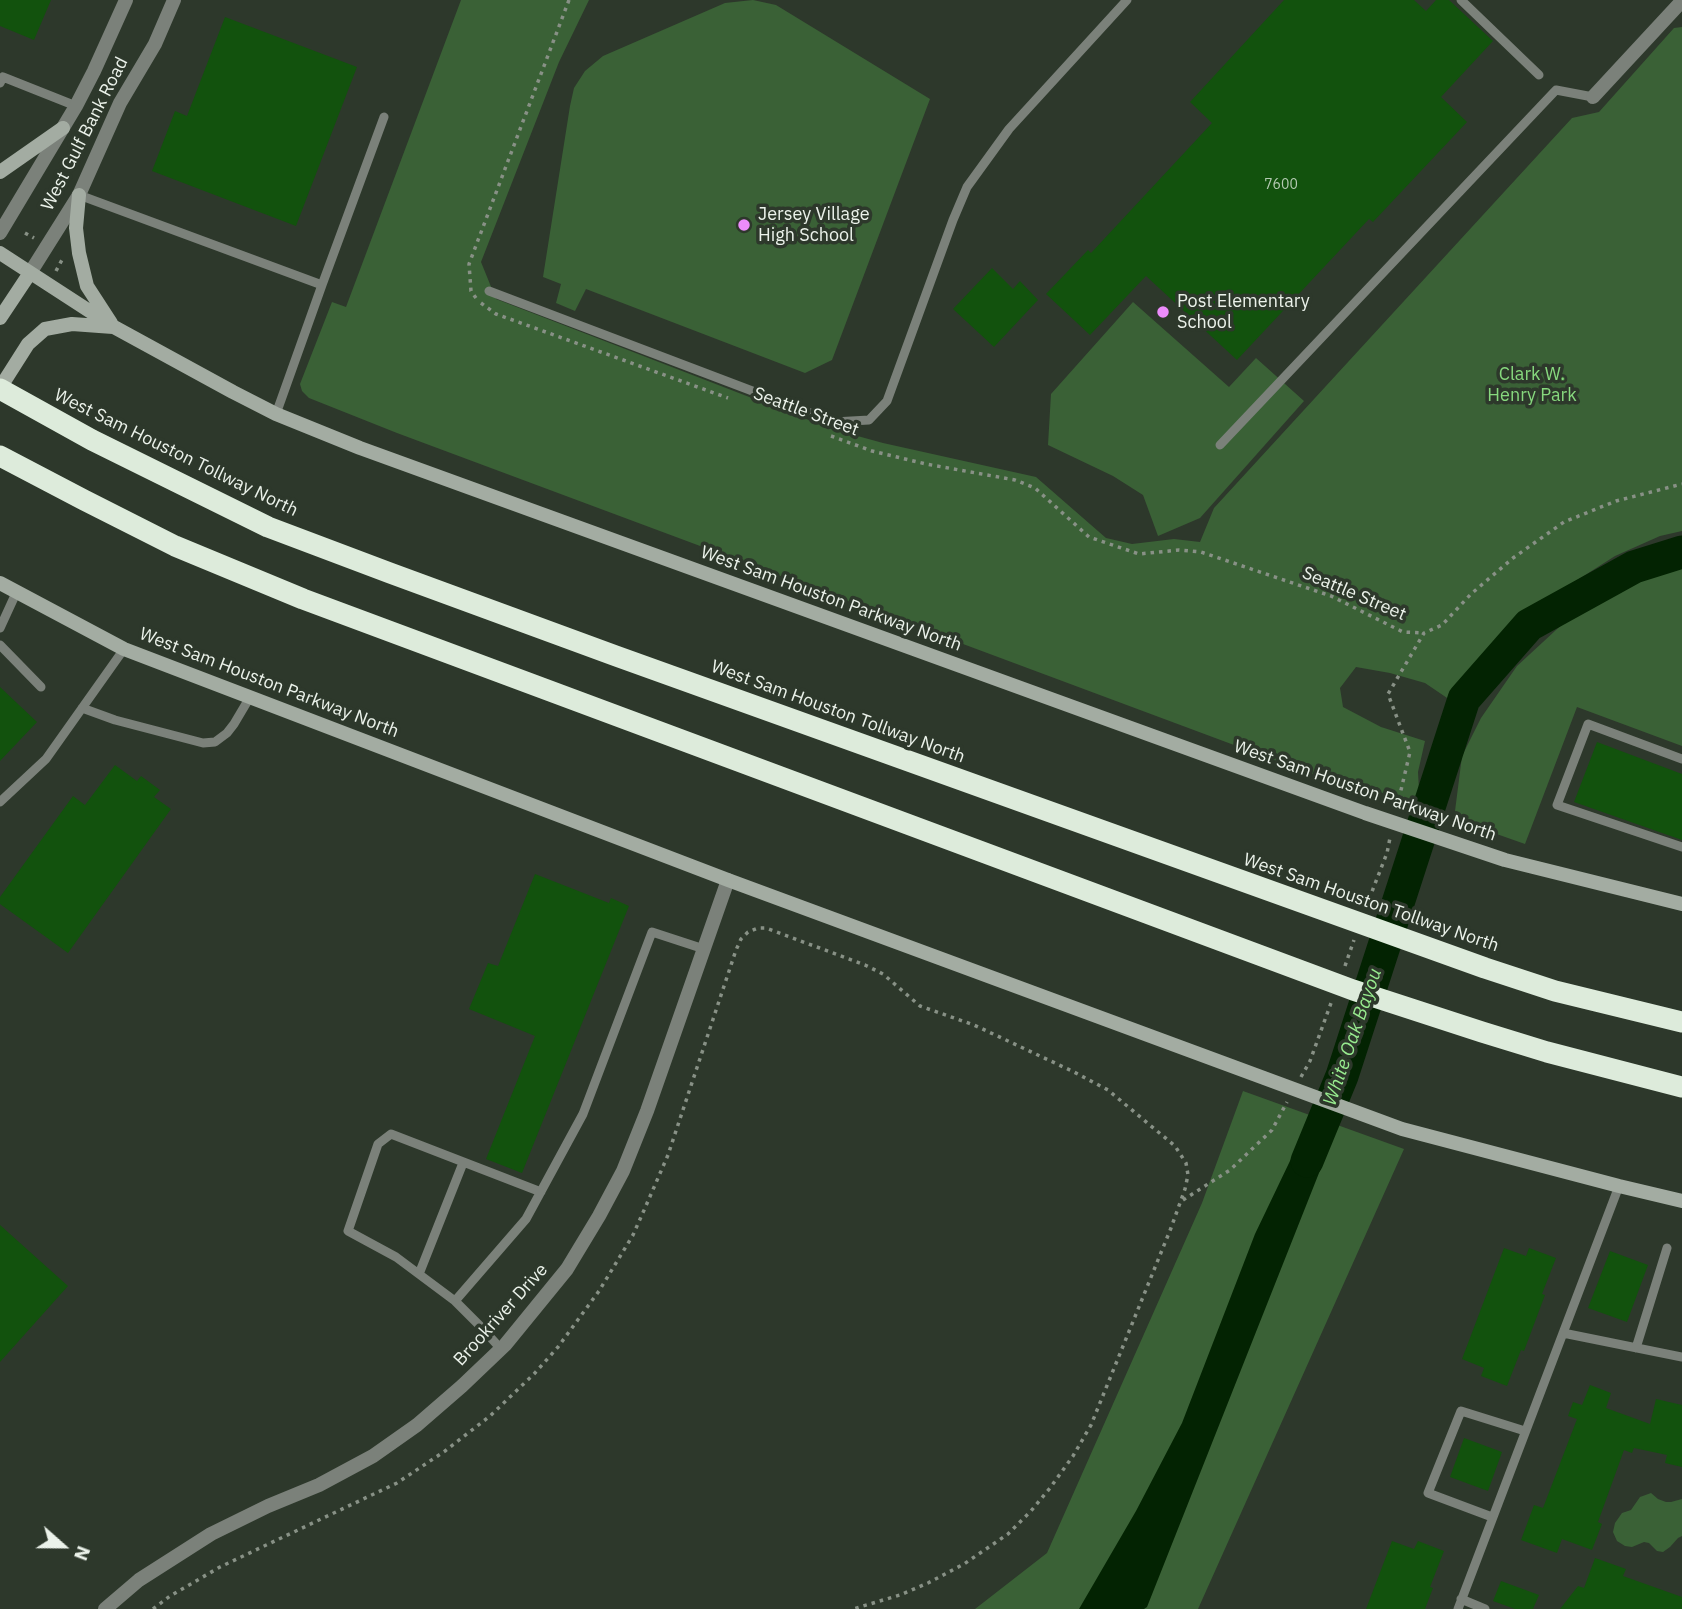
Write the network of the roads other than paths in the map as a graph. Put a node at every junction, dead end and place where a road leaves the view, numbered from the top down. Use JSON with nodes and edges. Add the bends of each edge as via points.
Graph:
{"nodes":[{"id":1,"x":126,"y":0,"type":"edge"},
{"id":2,"x":174,"y":0,"type":"edge"},
{"id":3,"x":1127,"y":0,"type":"edge"},
{"id":4,"x":1461,"y":0,"type":"edge"},
{"id":5,"x":1682,"y":1,"type":"edge"},
{"id":6,"x":1539,"y":75,"type":"dead end"},
{"id":7,"x":0,"y":83,"type":"edge"},
{"id":8,"x":1592,"y":97,"type":"joint"},
{"id":9,"x":76,"y":106,"type":"junction"},
{"id":10,"x":384,"y":117,"type":"dead end"},
{"id":11,"x":63,"y":128,"type":"junction"},
{"id":12,"x":0,"y":172,"type":"edge"},
{"id":13,"x":79,"y":195,"type":"junction"},
{"id":14,"x":0,"y":233,"type":"edge"},
{"id":15,"x":0,"y":253,"type":"edge"},
{"id":16,"x":30,"y":273,"type":"junction"},
{"id":17,"x":322,"y":285,"type":"junction"},
{"id":18,"x":489,"y":291,"type":"dead end"},
{"id":19,"x":0,"y":317,"type":"edge"},
{"id":20,"x":114,"y":327,"type":"junction"},
{"id":21,"x":0,"y":389,"type":"edge"},
{"id":22,"x":276,"y":414,"type":"junction"},
{"id":23,"x":1220,"y":445,"type":"dead end"},
{"id":24,"x":0,"y":456,"type":"edge"},
{"id":25,"x":0,"y":583,"type":"edge"},
{"id":26,"x":17,"y":591,"type":"junction"},
{"id":27,"x":0,"y":628,"type":"edge"},
{"id":28,"x":0,"y":645,"type":"edge"},
{"id":29,"x":124,"y":649,"type":"junction"},
{"id":30,"x":41,"y":687,"type":"dead end"},
{"id":31,"x":250,"y":697,"type":"junction"},
{"id":32,"x":82,"y":708,"type":"junction"},
{"id":33,"x":1682,"y":759,"type":"edge"},
{"id":34,"x":0,"y":802,"type":"edge"},
{"id":35,"x":1682,"y":847,"type":"edge"},
{"id":36,"x":728,"y":880,"type":"junction"},
{"id":37,"x":1682,"y":904,"type":"edge"},
{"id":38,"x":704,"y":949,"type":"junction"},
{"id":39,"x":1682,"y":1022,"type":"edge"},
{"id":40,"x":1682,"y":1087,"type":"edge"},
{"id":41,"x":463,"y":1163,"type":"junction"},
{"id":42,"x":1619,"y":1186,"type":"junction"},
{"id":43,"x":541,"y":1192,"type":"junction"},
{"id":44,"x":1682,"y":1200,"type":"edge"},
{"id":45,"x":1667,"y":1248,"type":"dead end"},
{"id":46,"x":419,"y":1274,"type":"junction"},
{"id":47,"x":455,"y":1301,"type":"junction"},
{"id":48,"x":1563,"y":1333,"type":"junction"},
{"id":49,"x":1636,"y":1348,"type":"junction"},
{"id":50,"x":501,"y":1349,"type":"junction"},
{"id":51,"x":1682,"y":1357,"type":"edge"},
{"id":52,"x":1525,"y":1431,"type":"junction"},
{"id":53,"x":1492,"y":1517,"type":"junction"},
{"id":54,"x":1461,"y":1599,"type":"junction"},
{"id":55,"x":106,"y":1609,"type":"edge"},
{"id":56,"x":1458,"y":1609,"type":"edge"},
{"id":57,"x":1485,"y":1609,"type":"edge"}],
"edges":[{"from":1,"to":9,"type":"street","name":"West Gulf Bank Road"},
{"from":2,"to":13,"type":"street","name":"West Gulf Bank Road"},
{"from":3,"to":18,"type":"lane","via":[[1009,129],[967,187],[887,401],[869,420],[834,422]]},
{"from":4,"to":6,"type":"lane"},
{"from":5,"to":8,"type":"street"},
{"from":7,"to":9,"type":"lane","via":[[3,78]]},
{"from":8,"to":23,"type":"lane","via":[[1556,90]]},
{"from":9,"to":11,"type":"street","name":"West Gulf Bank Road"},
{"from":10,"to":17,"type":"lane"},
{"from":11,"to":12,"type":"main road"},
{"from":11,"to":14,"type":"street","name":"West Gulf Bank Road"},
{"from":13,"to":16,"type":"street","name":"West Gulf Bank Road"},
{"from":13,"to":17,"type":"lane"},
{"from":13,"to":20,"type":"main road","via":[[76,228],[87,286]]},
{"from":15,"to":16,"type":"main road","name":"West Sam Houston Parkway North"},
{"from":16,"to":19,"type":"main road","name":"West Gulf Bank Road"},
{"from":16,"to":20,"type":"main road","name":"West Sam Houston Parkway North"},
{"from":17,"to":22,"type":"lane"},
{"from":20,"to":21,"type":"main road","via":[[72,324],[45,329],[27,344]]},
{"from":20,"to":22,"type":"main road","name":"West Sam Houston Parkway North"},
{"from":21,"to":39,"type":"highway","name":"West Sam Houston Tollway North","via":[[268,527],[1485,968],[1555,991]]},
{"from":22,"to":37,"type":"main road","name":"West Sam Houston Parkway North","via":[[1365,813],[1506,860]]},
{"from":24,"to":40,"type":"highway","via":[[175,546],[303,599],[1301,971],[1445,1021]]},
{"from":25,"to":26,"type":"main road","name":"West Sam Houston Parkway North"},
{"from":26,"to":27,"type":"lane"},
{"from":26,"to":29,"type":"main road","name":"West Sam Houston Parkway North"},
{"from":28,"to":30,"type":"lane"},
{"from":29,"to":31,"type":"main road","name":"West Sam Houston Parkway North"},
{"from":29,"to":32,"type":"lane"},
{"from":31,"to":32,"type":"lane","via":[[227,733],[215,742],[203,743]]},
{"from":31,"to":36,"type":"main road","name":"West Sam Houston Parkway North"},
{"from":32,"to":34,"type":"lane","via":[[46,759]]},
{"from":33,"to":35,"type":"lane","via":[[1588,724],[1557,805]]},
{"from":36,"to":38,"type":"street","name":"Brookriver Drive"},
{"from":36,"to":42,"type":"main road","name":"West Sam Houston Parkway North","via":[[1402,1129]]},
{"from":38,"to":43,"type":"lane","via":[[652,932],[583,1114]]},
{"from":38,"to":50,"type":"street","name":"Brookriver Drive","via":[[623,1171],[567,1269]]},
{"from":41,"to":43,"type":"lane"},
{"from":41,"to":46,"type":"lane"},
{"from":41,"to":46,"type":"lane","via":[[391,1134],[378,1144],[348,1231]]},
{"from":42,"to":44,"type":"main road","name":"West Sam Houston Parkway North"},
{"from":42,"to":48,"type":"lane"},
{"from":43,"to":47,"type":"lane","via":[[526,1219]]},
{"from":45,"to":49,"type":"lane"},
{"from":46,"to":47,"type":"lane"},
{"from":47,"to":50,"type":"lane"},
{"from":48,"to":49,"type":"lane"},
{"from":48,"to":52,"type":"lane"},
{"from":49,"to":51,"type":"lane"},
{"from":50,"to":55,"type":"street","name":"Brookriver Drive","via":[[426,1417],[373,1456],[211,1535],[138,1580]]},
{"from":52,"to":53,"type":"lane"},
{"from":52,"to":53,"type":"lane","via":[[1461,1411],[1427,1493]]},
{"from":53,"to":54,"type":"lane"},
{"from":54,"to":56,"type":"lane"},
{"from":54,"to":57,"type":"lane"}]}
